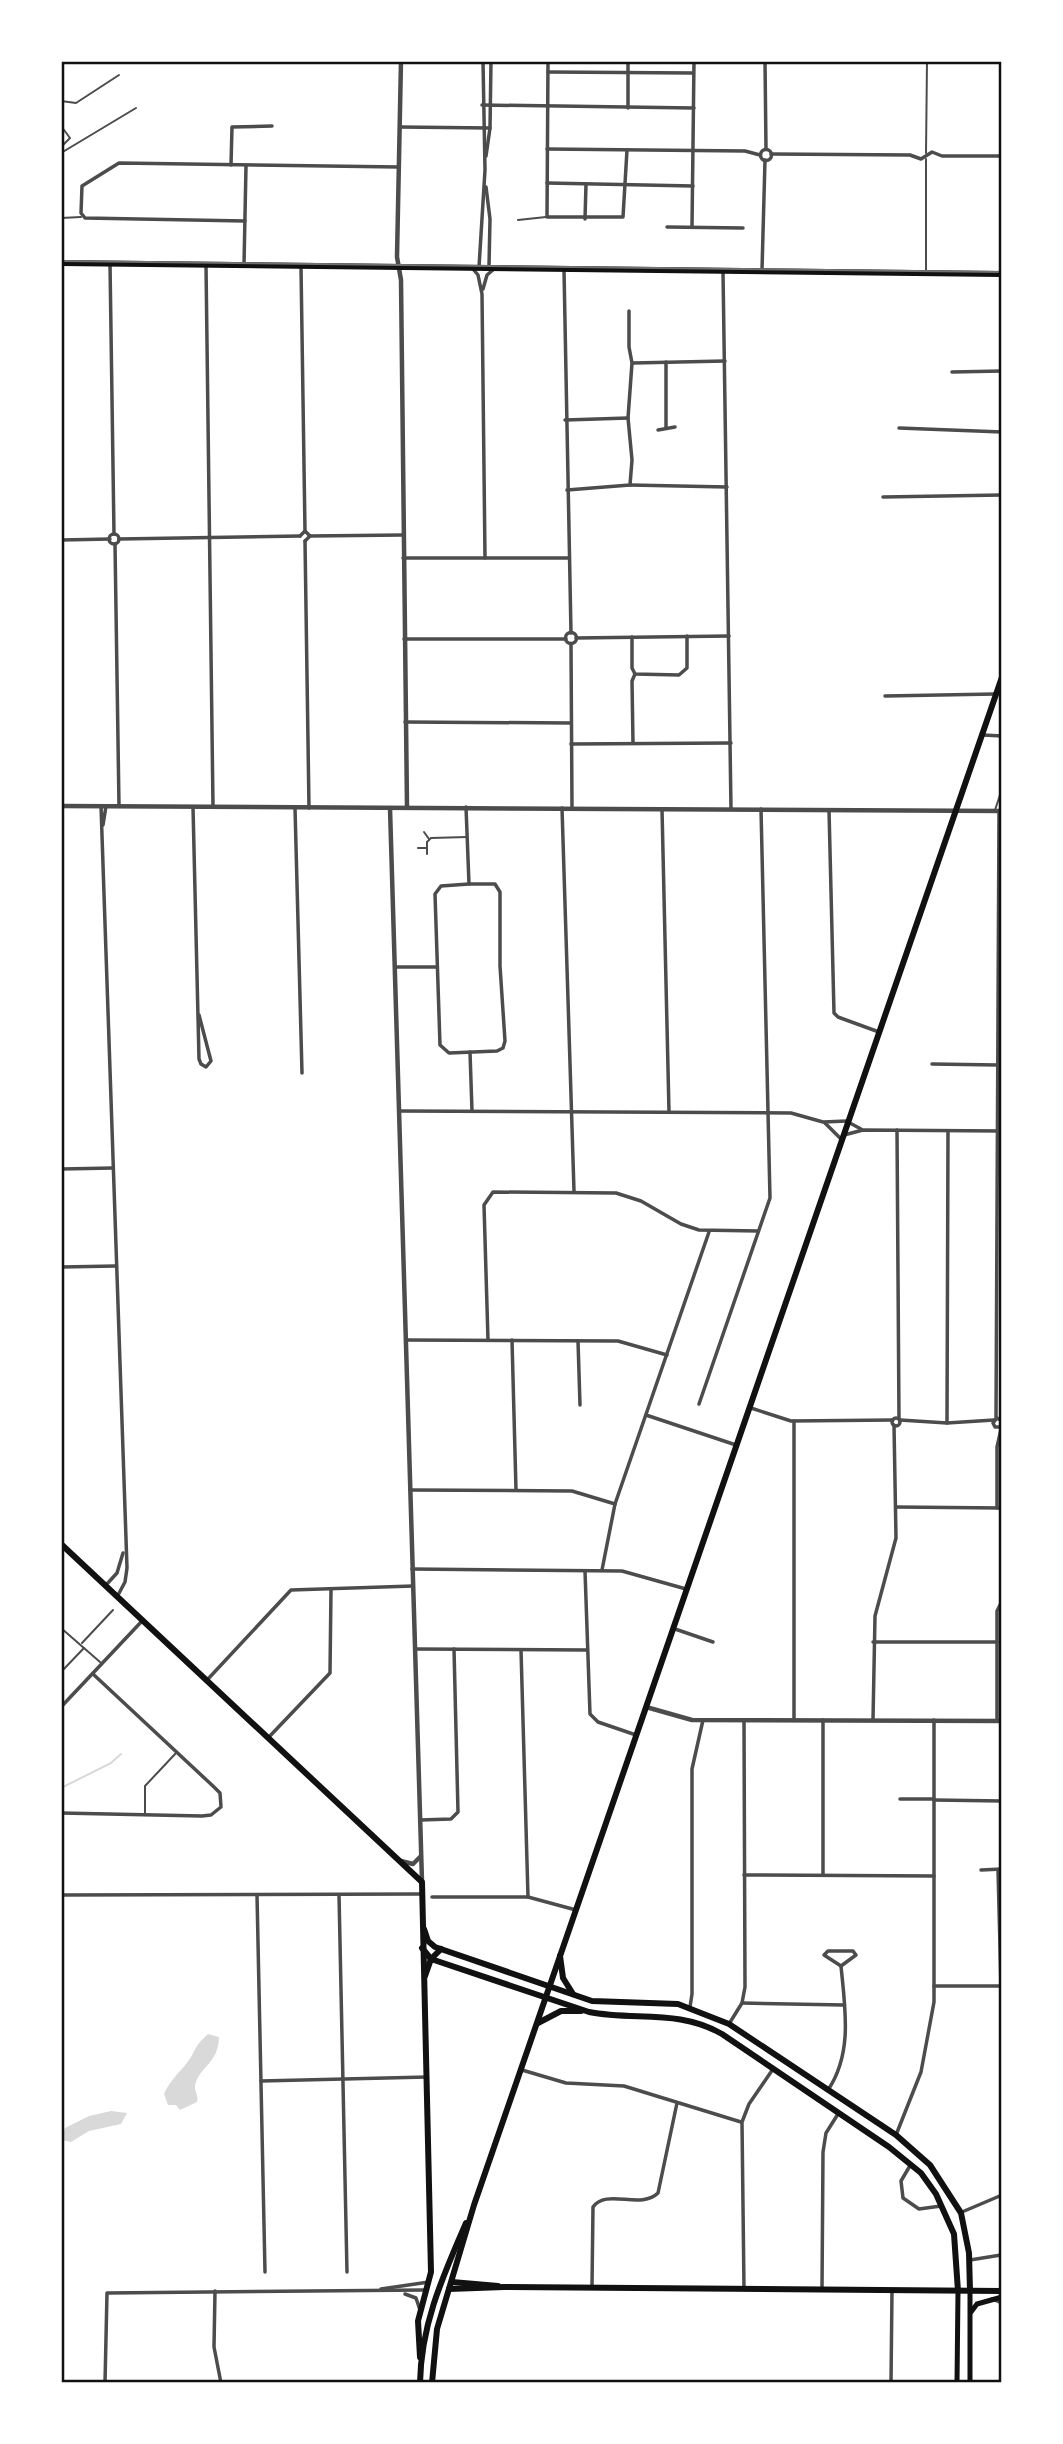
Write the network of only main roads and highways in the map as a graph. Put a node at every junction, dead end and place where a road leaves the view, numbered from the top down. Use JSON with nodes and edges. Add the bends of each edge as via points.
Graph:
{"nodes":[{"id":1,"x":61,"y":263,"type":"edge"},
{"id":2,"x":1002,"y":274,"type":"edge"},
{"id":3,"x":1002,"y":677,"type":"edge"},
{"id":4,"x":61,"y":1544,"type":"edge"},
{"id":5,"x":422,"y":1906,"type":"junction"},
{"id":6,"x":421,"y":1947,"type":"junction"},
{"id":7,"x":441,"y":1949,"type":"junction"},
{"id":8,"x":560,"y":1954,"type":"junction"},
{"id":9,"x":431,"y":1959,"type":"junction"},
{"id":10,"x":424,"y":1983,"type":"junction"},
{"id":11,"x":550,"y":1986,"type":"junction"},
{"id":12,"x":547,"y":1996,"type":"junction"},
{"id":13,"x":575,"y":1996,"type":"junction"},
{"id":14,"x":690,"y":2007,"type":"junction"},
{"id":15,"x":589,"y":2012,"type":"junction"},
{"id":16,"x":686,"y":2018,"type":"junction"},
{"id":17,"x":538,"y":2023,"type":"junction"},
{"id":18,"x":729,"y":2024,"type":"junction"},
{"id":19,"x":722,"y":2034,"type":"junction"},
{"id":20,"x":780,"y":2058,"type":"junction"},
{"id":21,"x":773,"y":2068,"type":"junction"},
{"id":22,"x":837,"y":2096,"type":"junction"},
{"id":23,"x":830,"y":2107,"type":"junction"},
{"id":24,"x":895,"y":2136,"type":"junction"},
{"id":25,"x":889,"y":2147,"type":"junction"},
{"id":26,"x":919,"y":2154,"type":"junction"},
{"id":27,"x":911,"y":2164,"type":"junction"},
{"id":28,"x":956,"y":2203,"type":"junction"},
{"id":29,"x":474,"y":2205,"type":"junction"},
{"id":30,"x":943,"y":2206,"type":"junction"},
{"id":31,"x":961,"y":2213,"type":"junction"},
{"id":32,"x":949,"y":2220,"type":"junction"},
{"id":33,"x":429,"y":2282,"type":"junction"},
{"id":34,"x":440,"y":2282,"type":"junction"},
{"id":35,"x":450,"y":2286,"type":"junction"},
{"id":36,"x":425,"y":2290,"type":"junction"},
{"id":37,"x":437,"y":2290,"type":"junction"},
{"id":38,"x":958,"y":2291,"type":"junction"},
{"id":39,"x":970,"y":2291,"type":"junction"},
{"id":40,"x":1002,"y":2291,"type":"edge"},
{"id":41,"x":1002,"y":2297,"type":"edge"},
{"id":42,"x":970,"y":2315,"type":"junction"},
{"id":43,"x":420,"y":2363,"type":"junction"},
{"id":44,"x":420,"y":2383,"type":"edge"},
{"id":45,"x":432,"y":2383,"type":"edge"},
{"id":46,"x":957,"y":2383,"type":"edge"},
{"id":47,"x":970,"y":2383,"type":"edge"}],
"edges":[{"from":1,"to":2,"type":"main road"},
{"from":3,"to":8,"type":"main road"},
{"from":4,"to":5,"type":"main road","via":[[422,1882]]},
{"from":5,"to":6,"type":"main road"},
{"from":5,"to":7,"type":"main road","via":[[427,1939]]},
{"from":6,"to":9,"type":"main road"},
{"from":6,"to":10,"type":"main road"},
{"from":7,"to":9,"type":"main road"},
{"from":7,"to":11,"type":"main road"},
{"from":8,"to":11,"type":"main road"},
{"from":8,"to":13,"type":"main road","via":[[563,1978]]},
{"from":9,"to":10,"type":"main road"},
{"from":9,"to":12,"type":"main road"},
{"from":10,"to":33,"type":"main road"},
{"from":11,"to":12,"type":"main road"},
{"from":11,"to":13,"type":"main road"},
{"from":12,"to":15,"type":"main road"},
{"from":12,"to":17,"type":"main road"},
{"from":13,"to":14,"type":"main road","via":[[599,2002]]},
{"from":14,"to":16,"type":"main road"},
{"from":14,"to":18,"type":"main road"},
{"from":15,"to":16,"type":"main road"},
{"from":15,"to":17,"type":"main road","via":[[561,2011]]},
{"from":16,"to":19,"type":"main road"},
{"from":17,"to":29,"type":"main road"},
{"from":18,"to":19,"type":"main road"},
{"from":18,"to":20,"type":"main road"},
{"from":19,"to":21,"type":"main road"},
{"from":20,"to":21,"type":"main road"},
{"from":20,"to":22,"type":"main road"},
{"from":21,"to":23,"type":"main road"},
{"from":22,"to":23,"type":"main road"},
{"from":22,"to":24,"type":"main road"},
{"from":23,"to":25,"type":"main road"},
{"from":24,"to":25,"type":"main road"},
{"from":24,"to":26,"type":"main road"},
{"from":25,"to":27,"type":"main road"},
{"from":26,"to":27,"type":"main road"},
{"from":26,"to":28,"type":"main road"},
{"from":27,"to":30,"type":"main road"},
{"from":28,"to":30,"type":"main road"},
{"from":28,"to":31,"type":"main road"},
{"from":29,"to":34,"type":"main road"},
{"from":29,"to":35,"type":"main road"},
{"from":30,"to":32,"type":"main road"},
{"from":31,"to":32,"type":"main road"},
{"from":31,"to":39,"type":"main road","via":[[970,2260]]},
{"from":32,"to":38,"type":"main road","via":[[958,2259]]},
{"from":33,"to":34,"type":"main road"},
{"from":33,"to":36,"type":"main road"},
{"from":34,"to":35,"type":"main road"},
{"from":34,"to":37,"type":"main road"},
{"from":35,"to":37,"type":"main road"},
{"from":35,"to":38,"type":"main road"},
{"from":35,"to":45,"type":"main road","via":[[434,2344]]},
{"from":36,"to":37,"type":"main road"},
{"from":36,"to":43,"type":"main road"},
{"from":37,"to":43,"type":"main road"},
{"from":38,"to":39,"type":"main road"},
{"from":38,"to":46,"type":"main road"},
{"from":39,"to":40,"type":"main road"},
{"from":39,"to":42,"type":"main road"},
{"from":41,"to":42,"type":"main road","via":[[974,2306]]},
{"from":42,"to":47,"type":"main road"},
{"from":43,"to":44,"type":"main road"}]}
